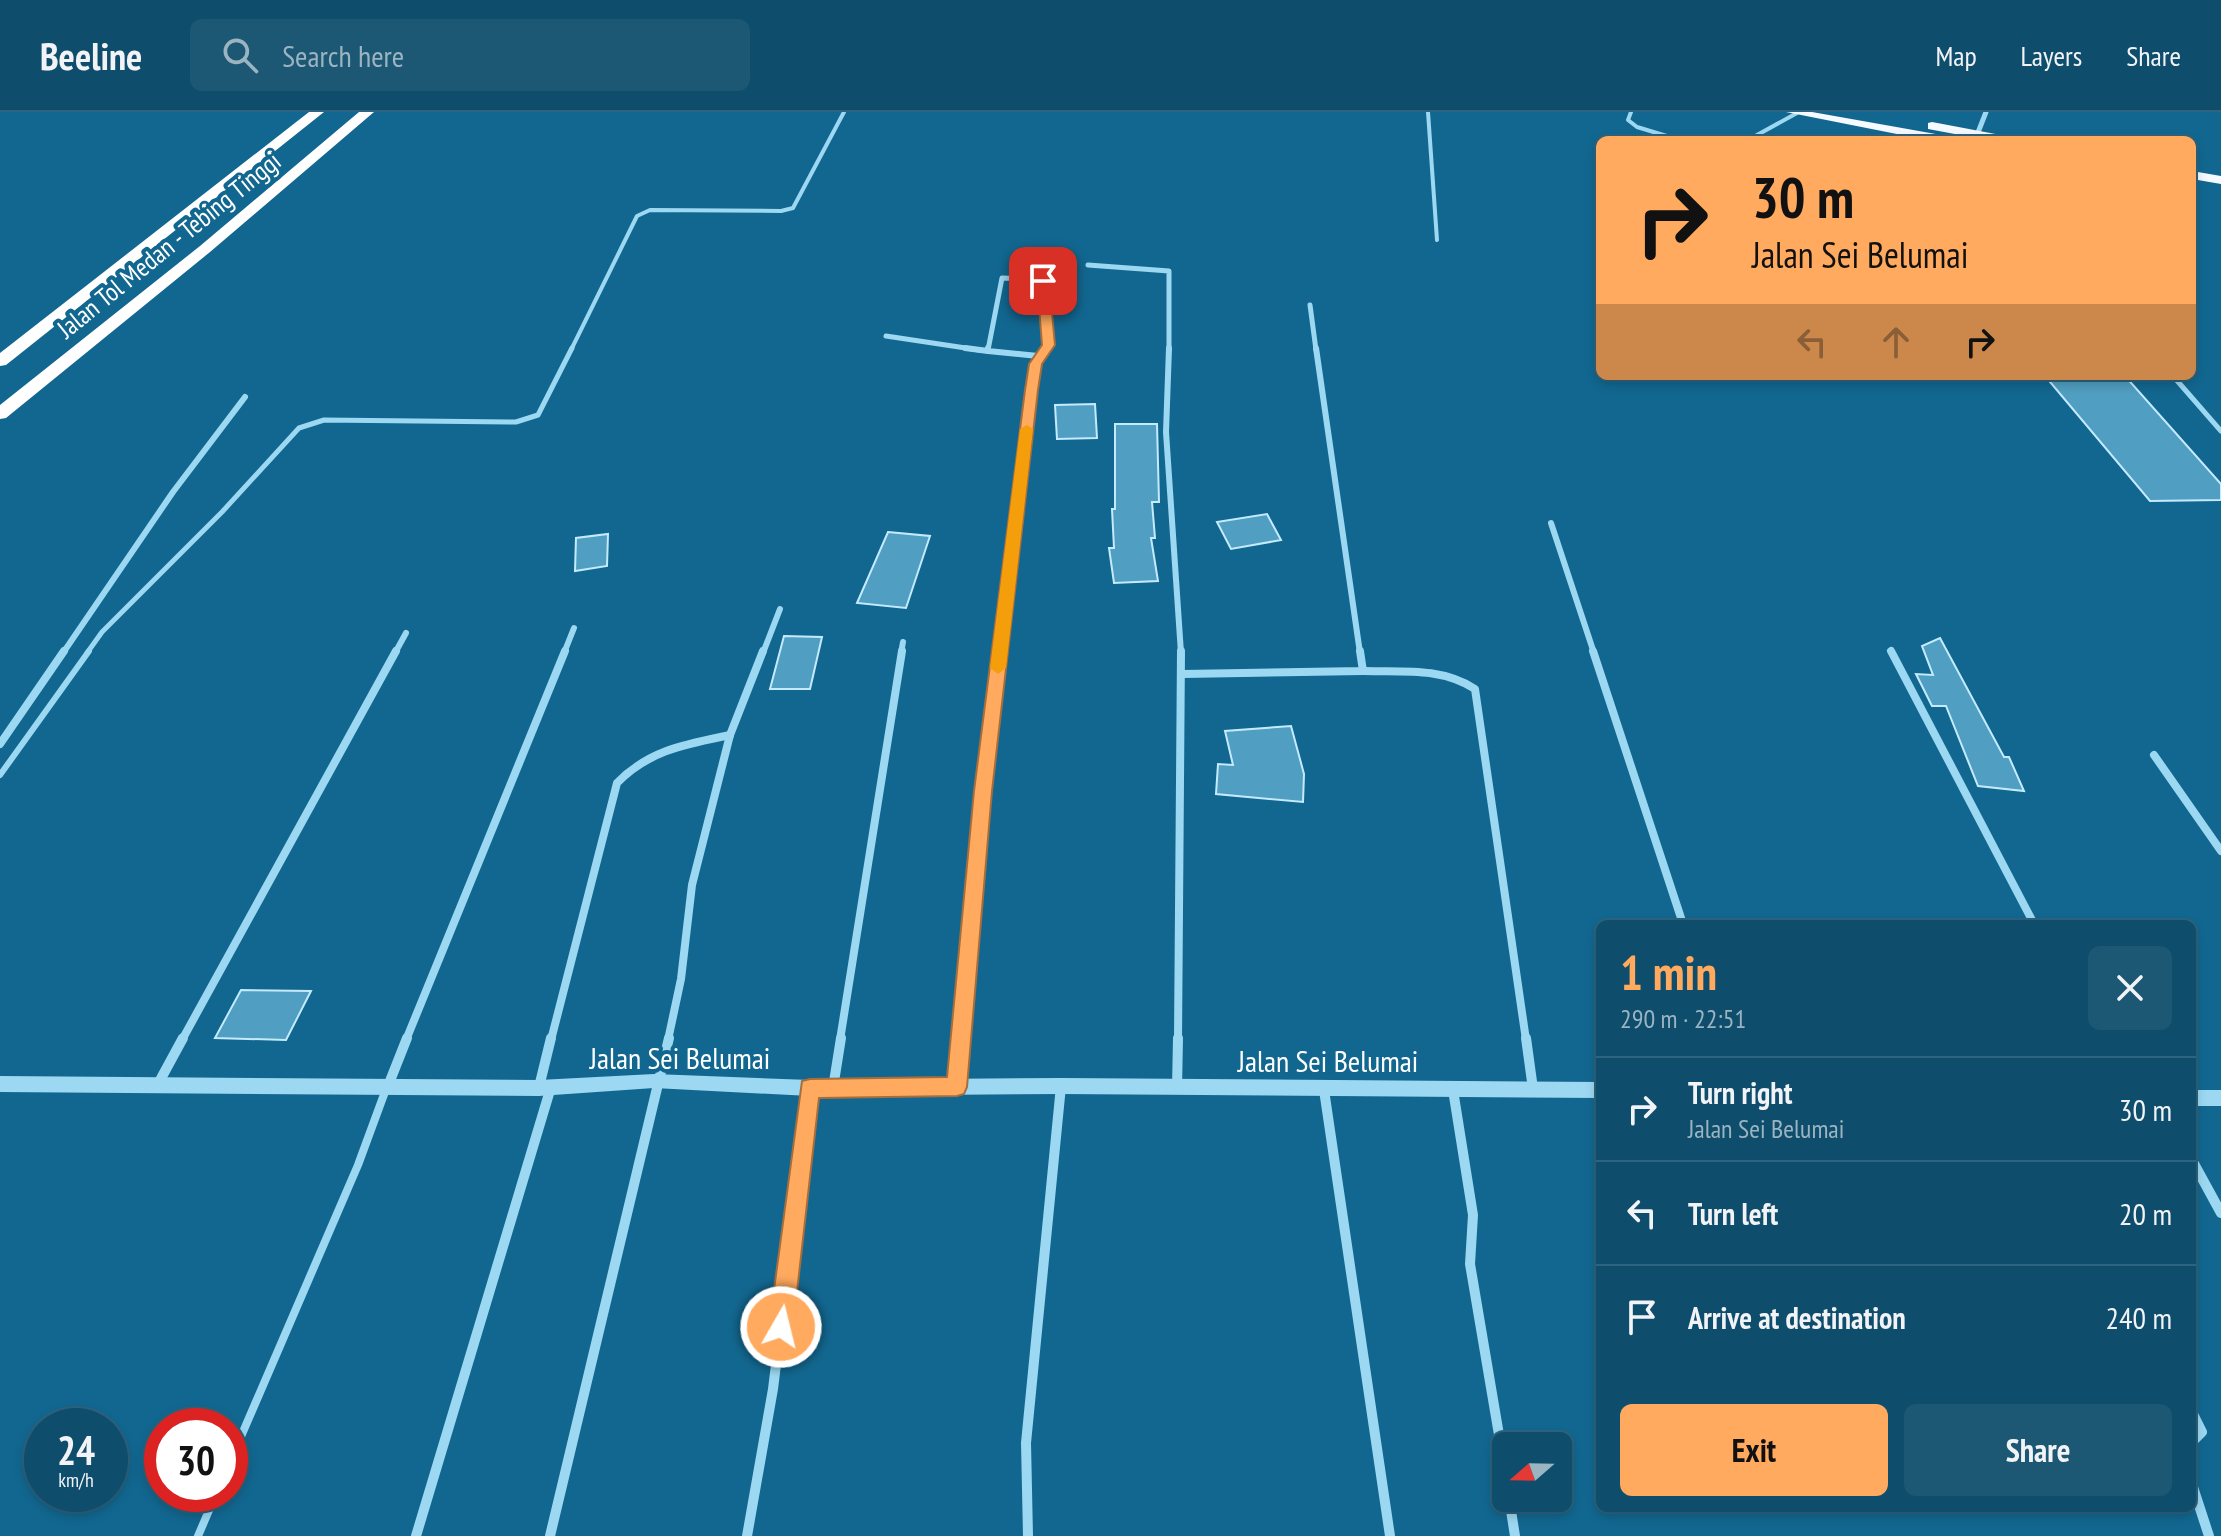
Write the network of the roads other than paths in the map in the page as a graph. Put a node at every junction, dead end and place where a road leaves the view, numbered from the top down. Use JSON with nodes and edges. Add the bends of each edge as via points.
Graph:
{"nodes":[{"id":1,"x":317,"y":112,"type":"edge"},
{"id":2,"x":367,"y":112,"type":"edge"},
{"id":3,"x":844,"y":112,"type":"edge"},
{"id":4,"x":1428,"y":112,"type":"edge"},
{"id":5,"x":1631,"y":112,"type":"edge"},
{"id":6,"x":1795,"y":112,"type":"edge"},
{"id":7,"x":1860,"y":112,"type":"edge"},
{"id":8,"x":1986,"y":112,"type":"edge"},
{"id":9,"x":1977,"y":135,"type":"junction"},
{"id":10,"x":1667,"y":136,"type":"edge"},
{"id":11,"x":1755,"y":136,"type":"edge"},
{"id":12,"x":1925,"y":136,"type":"edge"},
{"id":13,"x":1983,"y":136,"type":"edge"},
{"id":14,"x":2196,"y":176,"type":"edge"},
{"id":15,"x":2221,"y":180,"type":"edge"},
{"id":16,"x":2196,"y":185,"type":"edge"},
{"id":17,"x":2221,"y":190,"type":"edge"},
{"id":18,"x":1437,"y":240,"type":"dead end"},
{"id":19,"x":1088,"y":265,"type":"dead end"},
{"id":20,"x":1310,"y":305,"type":"dead end"},
{"id":21,"x":886,"y":336,"type":"dead end"},
{"id":22,"x":988,"y":351,"type":"junction"},
{"id":23,"x":1038,"y":356,"type":"junction"},
{"id":24,"x":0,"y":361,"type":"edge"},
{"id":25,"x":2176,"y":380,"type":"edge"},
{"id":26,"x":245,"y":397,"type":"dead end"},
{"id":27,"x":0,"y":414,"type":"edge"},
{"id":28,"x":2221,"y":431,"type":"edge"},
{"id":29,"x":1551,"y":523,"type":"dead end"},
{"id":30,"x":780,"y":609,"type":"dead end"},
{"id":31,"x":574,"y":628,"type":"dead end"},
{"id":32,"x":406,"y":633,"type":"dead end"},
{"id":33,"x":903,"y":642,"type":"dead end"},
{"id":34,"x":1891,"y":650,"type":"dead end"},
{"id":35,"x":1363,"y":671,"type":"junction"},
{"id":36,"x":1183,"y":674,"type":"junction"},
{"id":37,"x":730,"y":735,"type":"junction"},
{"id":38,"x":0,"y":744,"type":"edge"},
{"id":39,"x":2154,"y":755,"type":"dead end"},
{"id":40,"x":0,"y":775,"type":"edge"},
{"id":41,"x":2221,"y":851,"type":"edge"},
{"id":42,"x":1682,"y":920,"type":"edge"},
{"id":43,"x":2032,"y":920,"type":"edge"},
{"id":44,"x":660,"y":1082,"type":"junction"},
{"id":45,"x":158,"y":1084,"type":"junction"},
{"id":46,"x":1,"y":1085,"type":"edge"},
{"id":47,"x":388,"y":1086,"type":"junction"},
{"id":48,"x":1061,"y":1086,"type":"junction"},
{"id":49,"x":957,"y":1087,"type":"junction"},
{"id":50,"x":545,"y":1088,"type":"junction"},
{"id":51,"x":810,"y":1088,"type":"junction"},
{"id":52,"x":833,"y":1088,"type":"junction"},
{"id":53,"x":1177,"y":1089,"type":"junction"},
{"id":54,"x":1324,"y":1090,"type":"junction"},
{"id":55,"x":1453,"y":1090,"type":"junction"},
{"id":56,"x":1533,"y":1090,"type":"junction"},
{"id":57,"x":1596,"y":1090,"type":"edge"},
{"id":58,"x":2196,"y":1098,"type":"edge"},
{"id":59,"x":2221,"y":1098,"type":"edge"},
{"id":60,"x":2196,"y":1167,"type":"edge"},
{"id":61,"x":2221,"y":1213,"type":"edge"},
{"id":62,"x":248,"y":1420,"type":"edge"},
{"id":63,"x":2196,"y":1420,"type":"edge"},
{"id":64,"x":1499,"y":1432,"type":"edge"},
{"id":65,"x":2196,"y":1438,"type":"edge"},
{"id":66,"x":2196,"y":1496,"type":"edge"},
{"id":67,"x":208,"y":1512,"type":"edge"},
{"id":68,"x":1511,"y":1512,"type":"edge"},
{"id":69,"x":198,"y":1536,"type":"edge"},
{"id":70,"x":416,"y":1536,"type":"edge"},
{"id":71,"x":550,"y":1536,"type":"edge"},
{"id":72,"x":747,"y":1536,"type":"edge"},
{"id":73,"x":1028,"y":1536,"type":"edge"},
{"id":74,"x":1390,"y":1536,"type":"edge"},
{"id":75,"x":1515,"y":1536,"type":"edge"},
{"id":76,"x":2209,"y":1536,"type":"edge"}],
"edges":[{"from":1,"to":24,"type":"highway","name":"Jalan Tol Medan - Tebing Tinggi"},
{"from":2,"to":27,"type":"highway","name":"Jalan Tol Medan - Tebing Tinggi"},
{"from":3,"to":40,"type":"lane","via":[[793,208],[650,210],[637,216],[538,415],[516,422],[324,420],[299,428],[102,632]]},
{"from":4,"to":18,"type":"lane"},
{"from":5,"to":10,"type":"lane","via":[[1627,117],[1637,127]]},
{"from":6,"to":11,"type":"lane"},
{"from":6,"to":12,"type":"highway"},
{"from":7,"to":9,"type":"highway"},
{"from":8,"to":9,"type":"street"},
{"from":9,"to":13,"type":"highway"},
{"from":14,"to":15,"type":"highway"},
{"from":16,"to":17,"type":"highway"},
{"from":19,"to":36,"type":"street","via":[[1162,269],[1171,278],[1166,432]]},
{"from":20,"to":35,"type":"street"},
{"from":21,"to":22,"type":"street"},
{"from":22,"to":23,"type":"street"},
{"from":22,"to":23,"type":"street","via":[[1001,278],[1039,279],[1045,283],[1049,345]]},
{"from":23,"to":49,"type":"street","via":[[983,791]]},
{"from":25,"to":28,"type":"lane"},
{"from":26,"to":38,"type":"street","via":[[173,492]]},
{"from":29,"to":42,"type":"street"},
{"from":30,"to":37,"type":"street"},
{"from":31,"to":47,"type":"street"},
{"from":32,"to":45,"type":"street"},
{"from":33,"to":52,"type":"street"},
{"from":34,"to":43,"type":"street"},
{"from":35,"to":36,"type":"street"},
{"from":35,"to":56,"type":"street","via":[[1443,675],[1464,679],[1475,689]]},
{"from":36,"to":53,"type":"street"},
{"from":37,"to":44,"type":"street","via":[[692,885],[681,979]]},
{"from":37,"to":50,"type":"street","via":[[653,752],[617,783]]},
{"from":39,"to":41,"type":"street"},
{"from":44,"to":50,"type":"street","name":"Jalan Sei Belumai"},
{"from":44,"to":51,"type":"street","name":"Jalan Sei Belumai"},
{"from":44,"to":71,"type":"street"},
{"from":45,"to":46,"type":"street","name":"Jalan Sei Belumai"},
{"from":45,"to":47,"type":"street","name":"Jalan Sei Belumai"},
{"from":47,"to":50,"type":"street","name":"Jalan Sei Belumai"},
{"from":47,"to":62,"type":"lane"},
{"from":48,"to":49,"type":"street","name":"Jalan Sei Belumai"},
{"from":48,"to":53,"type":"street","name":"Jalan Sei Belumai"},
{"from":48,"to":73,"type":"street","via":[[1026,1443]]},
{"from":49,"to":52,"type":"street","name":"Jalan Sei Belumai"},
{"from":50,"to":70,"type":"street"},
{"from":51,"to":52,"type":"street","name":"Jalan Sei Belumai"},
{"from":51,"to":72,"type":"street","via":[[773,1389]]},
{"from":53,"to":54,"type":"street","name":"Jalan Sei Belumai"},
{"from":54,"to":55,"type":"street","name":"Jalan Sei Belumai"},
{"from":54,"to":74,"type":"street"},
{"from":55,"to":56,"type":"street","name":"Jalan Sei Belumai"},
{"from":55,"to":64,"type":"street","via":[[1473,1215],[1470,1264]]},
{"from":56,"to":57,"type":"street","name":"Jalan Sei Belumai"},
{"from":58,"to":59,"type":"street"},
{"from":60,"to":61,"type":"street"},
{"from":63,"to":65,"type":"street","via":[[2202,1432]]},
{"from":66,"to":76,"type":"street"},
{"from":67,"to":69,"type":"lane"},
{"from":68,"to":75,"type":"street"}]}
